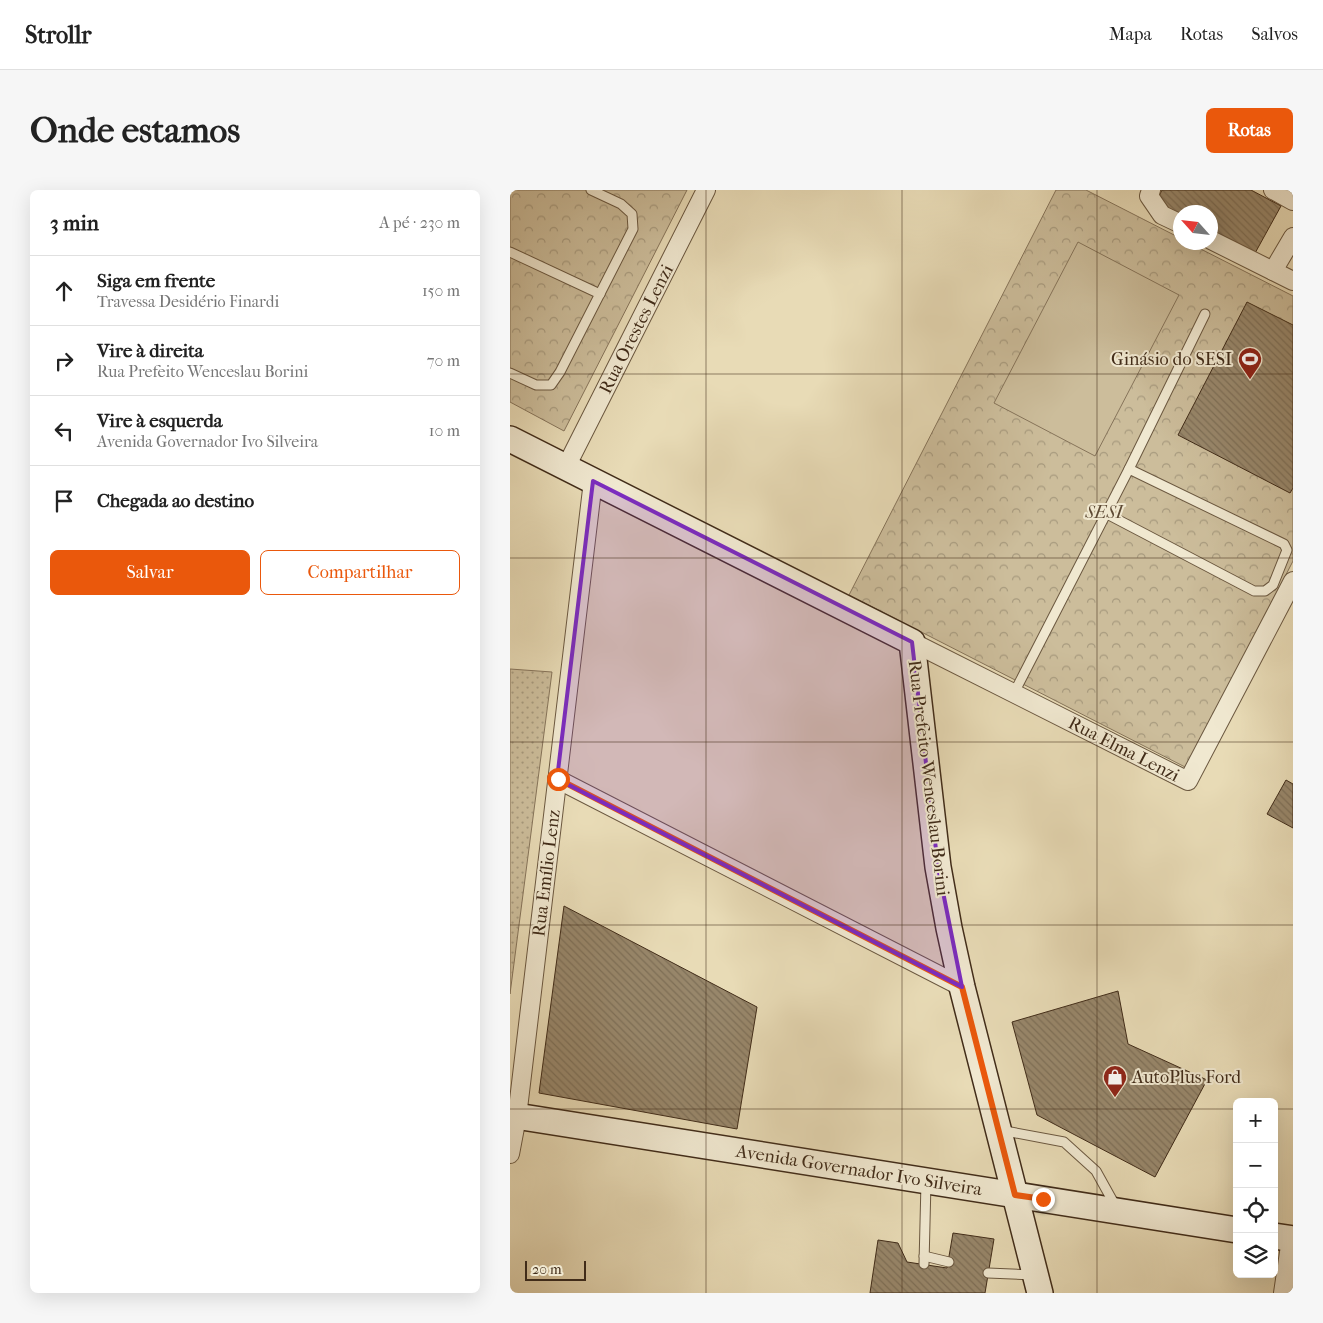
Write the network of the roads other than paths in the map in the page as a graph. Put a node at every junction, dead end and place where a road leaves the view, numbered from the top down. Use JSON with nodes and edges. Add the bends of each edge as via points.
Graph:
{"nodes":[{"id":1,"x":591,"y":190,"type":"edge"},
{"id":2,"x":706,"y":190,"type":"edge"},
{"id":3,"x":1151,"y":190,"type":"edge"},
{"id":4,"x":1273,"y":190,"type":"edge"},
{"id":5,"x":1293,"y":201,"type":"edge"},
{"id":6,"x":1173,"y":220,"type":"edge"},
{"id":7,"x":1293,"y":237,"type":"edge"},
{"id":8,"x":1218,"y":244,"type":"edge"},
{"id":9,"x":510,"y":252,"type":"edge"},
{"id":10,"x":1274,"y":272,"type":"junction"},
{"id":11,"x":1293,"y":281,"type":"edge"},
{"id":12,"x":600,"y":294,"type":"junction"},
{"id":13,"x":1205,"y":314,"type":"dead end"},
{"id":14,"x":510,"y":372,"type":"edge"},
{"id":15,"x":510,"y":439,"type":"edge"},
{"id":16,"x":566,"y":467,"type":"junction"},
{"id":17,"x":1129,"y":469,"type":"junction"},
{"id":18,"x":593,"y":481,"type":"junction"},
{"id":19,"x":1107,"y":514,"type":"junction"},
{"id":20,"x":1293,"y":582,"type":"edge"},
{"id":21,"x":912,"y":642,"type":"junction"},
{"id":22,"x":1014,"y":693,"type":"junction"},
{"id":23,"x":558,"y":779,"type":"junction"},
{"id":24,"x":962,"y":987,"type":"junction"},
{"id":25,"x":514,"y":1116,"type":"edge"},
{"id":26,"x":998,"y":1130,"type":"junction"},
{"id":27,"x":510,"y":1154,"type":"edge"},
{"id":28,"x":926,"y":1181,"type":"junction"},
{"id":29,"x":1015,"y":1195,"type":"junction"},
{"id":30,"x":1119,"y":1212,"type":"junction"},
{"id":31,"x":1233,"y":1229,"type":"edge"},
{"id":32,"x":1286,"y":1238,"type":"edge"},
{"id":33,"x":949,"y":1262,"type":"dead end"},
{"id":34,"x":988,"y":1272,"type":"dead end"},
{"id":35,"x":1038,"y":1284,"type":"edge"},
{"id":36,"x":1283,"y":1293,"type":"edge"}],
"edges":[{"from":1,"to":12,"type":"lane","via":[[621,204],[632,214],[634,229]]},
{"from":2,"to":16,"type":"street","name":"Rua Orestes Lenzi"},
{"from":3,"to":6,"type":"street","via":[[1149,196],[1162,215]]},
{"from":4,"to":5,"type":"street"},
{"from":7,"to":10,"type":"street"},
{"from":8,"to":10,"type":"street"},
{"from":9,"to":12,"type":"lane"},
{"from":10,"to":11,"type":"street"},
{"from":12,"to":14,"type":"lane","via":[[552,385],[536,385]]},
{"from":13,"to":17,"type":"lane"},
{"from":15,"to":16,"type":"street","name":"Rua Prefeito Wenceslau Borini"},
{"from":16,"to":18,"type":"street","name":"Rua Prefeito Wenceslau Borini"},
{"from":17,"to":19,"type":"lane"},
{"from":17,"to":19,"type":"lane","via":[[1284,544],[1287,550],[1273,585],[1265,591],[1254,591]]},
{"from":18,"to":21,"type":"street","name":"Rua Prefeito Wenceslau Borini"},
{"from":18,"to":23,"type":"street","name":"Rua Emílio Lenz"},
{"from":19,"to":22,"type":"lane"},
{"from":20,"to":22,"type":"street","name":"Rua Elma Lenzi","via":[[1188,781]]},
{"from":21,"to":22,"type":"street","name":"Rua Elma Lenzi"},
{"from":21,"to":24,"type":"street","name":"Rua Prefeito Wenceslau Borini","via":[[938,867]]},
{"from":23,"to":24,"type":"street"},
{"from":23,"to":25,"type":"street","name":"Rua Emílio Lenz"},
{"from":24,"to":26,"type":"street","name":"Rua Prefeito Wenceslau Borini"},
{"from":25,"to":27,"type":"street","name":"Rua Emílio Lenz"},
{"from":25,"to":28,"type":"street","name":"Avenida Governador Ivo Silveira"},
{"from":26,"to":29,"type":"street","name":"Rua Prefeito Wenceslau Borini"},
{"from":26,"to":30,"type":"lane","via":[[1064,1142],[1096,1171]]},
{"from":28,"to":29,"type":"street","name":"Avenida Governador Ivo Silveira"},
{"from":28,"to":33,"type":"lane","via":[[924,1260]]},
{"from":29,"to":30,"type":"street","name":"Avenida Governador Ivo Silveira"},
{"from":29,"to":35,"type":"street","name":"Rua Prefeito Wenceslau Borini"},
{"from":30,"to":31,"type":"street","name":"Avenida Governador Ivo Silveira"},
{"from":32,"to":36,"type":"street"},
{"from":34,"to":35,"type":"lane"}]}
